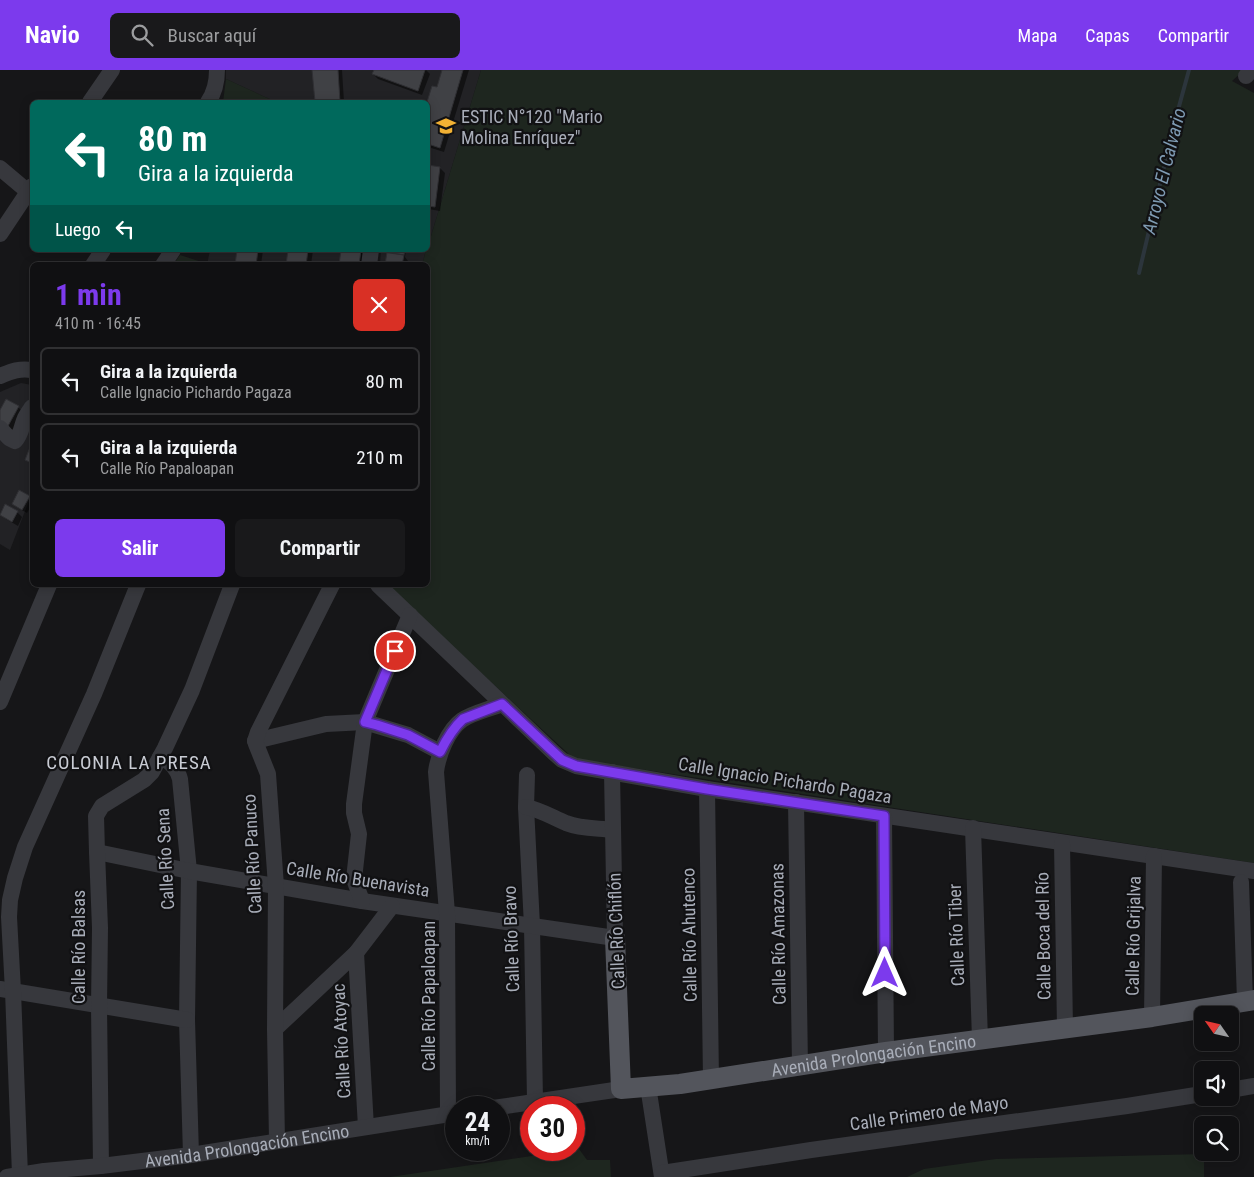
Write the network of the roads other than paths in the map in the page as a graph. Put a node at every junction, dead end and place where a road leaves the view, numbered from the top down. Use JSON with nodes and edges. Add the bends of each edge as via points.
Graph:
{"nodes":[{"id":1,"x":112,"y":70,"type":"edge"},
{"id":2,"x":217,"y":70,"type":"edge"},
{"id":3,"x":91,"y":100,"type":"edge"},
{"id":4,"x":210,"y":100,"type":"edge"},
{"id":5,"x":0,"y":168,"type":"edge"},
{"id":6,"x":30,"y":190,"type":"edge"},
{"id":7,"x":30,"y":192,"type":"edge"},
{"id":8,"x":0,"y":234,"type":"edge"},
{"id":9,"x":30,"y":410,"type":"edge"},
{"id":10,"x":0,"y":428,"type":"edge"},
{"id":11,"x":48,"y":587,"type":"edge"},
{"id":12,"x":137,"y":587,"type":"edge"},
{"id":13,"x":231,"y":587,"type":"edge"},
{"id":14,"x":331,"y":587,"type":"edge"},
{"id":15,"x":380,"y":587,"type":"edge"},
{"id":16,"x":410,"y":615,"type":"junction"},
{"id":17,"x":0,"y":702,"type":"edge"},
{"id":18,"x":502,"y":704,"type":"junction"},
{"id":19,"x":365,"y":722,"type":"junction"},
{"id":20,"x":256,"y":741,"type":"junction"},
{"id":21,"x":440,"y":752,"type":"junction"},
{"id":22,"x":160,"y":757,"type":"junction"},
{"id":23,"x":612,"y":772,"type":"junction"},
{"id":24,"x":527,"y":775,"type":"dead end"},
{"id":25,"x":707,"y":789,"type":"junction"},
{"id":26,"x":796,"y":802,"type":"junction"},
{"id":27,"x":526,"y":807,"type":"junction"},
{"id":28,"x":884,"y":816,"type":"junction"},
{"id":29,"x":973,"y":828,"type":"junction"},
{"id":30,"x":613,"y":830,"type":"junction"},
{"id":31,"x":1062,"y":843,"type":"junction"},
{"id":32,"x":96,"y":852,"type":"junction"},
{"id":33,"x":1154,"y":856,"type":"junction"},
{"id":34,"x":189,"y":871,"type":"junction"},
{"id":35,"x":1254,"y":871,"type":"edge"},
{"id":36,"x":1241,"y":882,"type":"dead end"},
{"id":37,"x":276,"y":886,"type":"junction"},
{"id":38,"x":6,"y":890,"type":"edge"},
{"id":39,"x":362,"y":901,"type":"junction"},
{"id":40,"x":392,"y":906,"type":"junction"},
{"id":41,"x":447,"y":913,"type":"junction"},
{"id":42,"x":532,"y":926,"type":"junction"},
{"id":43,"x":616,"y":938,"type":"junction"},
{"id":44,"x":356,"y":953,"type":"junction"},
{"id":45,"x":7,"y":990,"type":"edge"},
{"id":46,"x":1249,"y":1001,"type":"edge"},
{"id":47,"x":99,"y":1006,"type":"junction"},
{"id":48,"x":1152,"y":1017,"type":"junction"},
{"id":49,"x":187,"y":1020,"type":"junction"},
{"id":50,"x":1065,"y":1028,"type":"junction"},
{"id":51,"x":275,"y":1029,"type":"junction"},
{"id":52,"x":980,"y":1040,"type":"junction"},
{"id":53,"x":886,"y":1052,"type":"junction"},
{"id":54,"x":800,"y":1066,"type":"junction"},
{"id":55,"x":711,"y":1080,"type":"junction"},
{"id":56,"x":648,"y":1086,"type":"junction"},
{"id":57,"x":1254,"y":1086,"type":"edge"},
{"id":58,"x":1239,"y":1088,"type":"edge"},
{"id":59,"x":622,"y":1089,"type":"junction"},
{"id":60,"x":1194,"y":1095,"type":"edge"},
{"id":61,"x":452,"y":1096,"type":"edge"},
{"id":62,"x":535,"y":1096,"type":"edge"},
{"id":63,"x":575,"y":1096,"type":"edge"},
{"id":64,"x":445,"y":1114,"type":"edge"},
{"id":65,"x":366,"y":1127,"type":"junction"},
{"id":66,"x":278,"y":1141,"type":"junction"},
{"id":67,"x":191,"y":1155,"type":"junction"},
{"id":68,"x":101,"y":1166,"type":"junction"},
{"id":69,"x":662,"y":1175,"type":"edge"},
{"id":70,"x":14,"y":1176,"type":"edge"}],
"edges":[{"from":1,"to":3,"type":"street"},
{"from":2,"to":4,"type":"street","via":[[216,87]]},
{"from":5,"to":6,"type":"street"},
{"from":7,"to":8,"type":"street"},
{"from":9,"to":10,"type":"street","via":[[15,441]]},
{"from":11,"to":17,"type":"street"},
{"from":12,"to":38,"type":"street","via":[[94,694],[25,847],[15,878]]},
{"from":13,"to":22,"type":"street","via":[[192,690]]},
{"from":14,"to":20,"type":"street"},
{"from":15,"to":16,"type":"street","name":"Calle Ignacio Pichardo Pagaza"},
{"from":16,"to":18,"type":"street","name":"Calle Ignacio Pichardo Pagaza"},
{"from":16,"to":19,"type":"street"},
{"from":18,"to":21,"type":"street","name":"Calle Río Papaloapan","via":[[463,719]]},
{"from":18,"to":23,"type":"street","name":"Calle Ignacio Pichardo Pagaza","via":[[562,760],[576,766]]},
{"from":19,"to":20,"type":"street","via":[[326,724]]},
{"from":19,"to":21,"type":"street","via":[[408,735]]},
{"from":19,"to":39,"type":"street","via":[[354,804],[359,834],[354,879]]},
{"from":20,"to":37,"type":"street","name":"Calle Río Panuco","via":[[268,774]]},
{"from":21,"to":41,"type":"street","name":"Calle Río Papaloapan","via":[[436,772]]},
{"from":22,"to":32,"type":"street","name":"Calle Río Balsas","via":[[148,777],[102,806],[96,816]]},
{"from":22,"to":34,"type":"street","name":"Calle Río Sena","via":[[175,767],[180,779]]},
{"from":23,"to":25,"type":"street","name":"Calle Ignacio Pichardo Pagaza"},
{"from":23,"to":30,"type":"street","name":"Calle Río Chiflón"},
{"from":24,"to":27,"type":"street","name":"Calle Río Bravo"},
{"from":25,"to":26,"type":"street","name":"Calle Ignacio Pichardo Pagaza"},
{"from":25,"to":55,"type":"street","name":"Calle Río Ahutenco"},
{"from":26,"to":28,"type":"street","name":"Calle Ignacio Pichardo Pagaza"},
{"from":26,"to":54,"type":"street","name":"Calle Río Amazonas"},
{"from":27,"to":30,"type":"street","via":[[581,827]]},
{"from":27,"to":42,"type":"street","name":"Calle Río Bravo"},
{"from":28,"to":29,"type":"street","name":"Calle Ignacio Pichardo Pagaza"},
{"from":28,"to":53,"type":"street"},
{"from":29,"to":31,"type":"street","name":"Calle Ignacio Pichardo Pagaza"},
{"from":29,"to":52,"type":"street","name":"Calle Río Tiber"},
{"from":30,"to":43,"type":"street","name":"Calle Río Chiflón"},
{"from":31,"to":33,"type":"street","name":"Calle Ignacio Pichardo Pagaza"},
{"from":31,"to":50,"type":"street","name":"Calle Boca del Río"},
{"from":32,"to":34,"type":"street","name":"Calle Río Buenavista"},
{"from":32,"to":47,"type":"street","name":"Calle Río Balsas","via":[[100,928]]},
{"from":33,"to":35,"type":"street","name":"Calle Ignacio Pichardo Pagaza"},
{"from":33,"to":48,"type":"street","name":"Calle Río Grijalva"},
{"from":34,"to":37,"type":"street","name":"Calle Río Buenavista"},
{"from":34,"to":49,"type":"street","name":"Calle Río Sena"},
{"from":36,"to":46,"type":"street"},
{"from":37,"to":39,"type":"street","name":"Calle Río Buenavista"},
{"from":37,"to":51,"type":"street","name":"Calle Río Panuco"},
{"from":38,"to":45,"type":"street","via":[[9,917]]},
{"from":39,"to":40,"type":"street","name":"Calle Río Buenavista"},
{"from":40,"to":41,"type":"street","name":"Calle Río Buenavista"},
{"from":40,"to":44,"type":"street"},
{"from":41,"to":42,"type":"street","name":"Calle Río Buenavista"},
{"from":41,"to":61,"type":"street","name":"Calle Río Papaloapan"},
{"from":42,"to":43,"type":"street","name":"Calle Río Buenavista"},
{"from":42,"to":62,"type":"street","name":"Calle Río Bravo"},
{"from":43,"to":59,"type":"main road","name":"Calle Río Chiflón"},
{"from":44,"to":51,"type":"street"},
{"from":44,"to":65,"type":"street","name":"Calle Río Atoyac"},
{"from":45,"to":47,"type":"street"},
{"from":45,"to":70,"type":"street"},
{"from":46,"to":48,"type":"main road","name":"Avenida Prolongación Encino"},
{"from":47,"to":49,"type":"street"},
{"from":47,"to":68,"type":"street","name":"Calle Río Balsas"},
{"from":48,"to":50,"type":"main road","name":"Avenida Prolongación Encino"},
{"from":49,"to":67,"type":"street","name":"Calle Río Sena"},
{"from":50,"to":52,"type":"main road","name":"Avenida Prolongación Encino"},
{"from":51,"to":66,"type":"street","name":"Calle Río Panuco"},
{"from":52,"to":53,"type":"main road","name":"Avenida Prolongación Encino"},
{"from":53,"to":54,"type":"main road","name":"Avenida Prolongación Encino"},
{"from":54,"to":55,"type":"main road","name":"Avenida Prolongación Encino"},
{"from":55,"to":56,"type":"main road","name":"Avenida Prolongación Encino"},
{"from":56,"to":59,"type":"main road","name":"Avenida Prolongación Encino"},
{"from":56,"to":69,"type":"street","name":"Calle Primero de Mayo"},
{"from":57,"to":58,"type":"street"},
{"from":59,"to":63,"type":"street","name":"Avenida Prolongación Encino"},
{"from":60,"to":69,"type":"street","name":"Calle Primero de Mayo","via":[[811,1150]]},
{"from":64,"to":65,"type":"street","name":"Avenida Prolongación Encino"},
{"from":65,"to":66,"type":"street","name":"Avenida Prolongación Encino"},
{"from":66,"to":67,"type":"street","name":"Avenida Prolongación Encino"},
{"from":67,"to":68,"type":"street","name":"Avenida Prolongación Encino"},
{"from":68,"to":70,"type":"street","name":"Avenida Prolongación Encino"}]}
